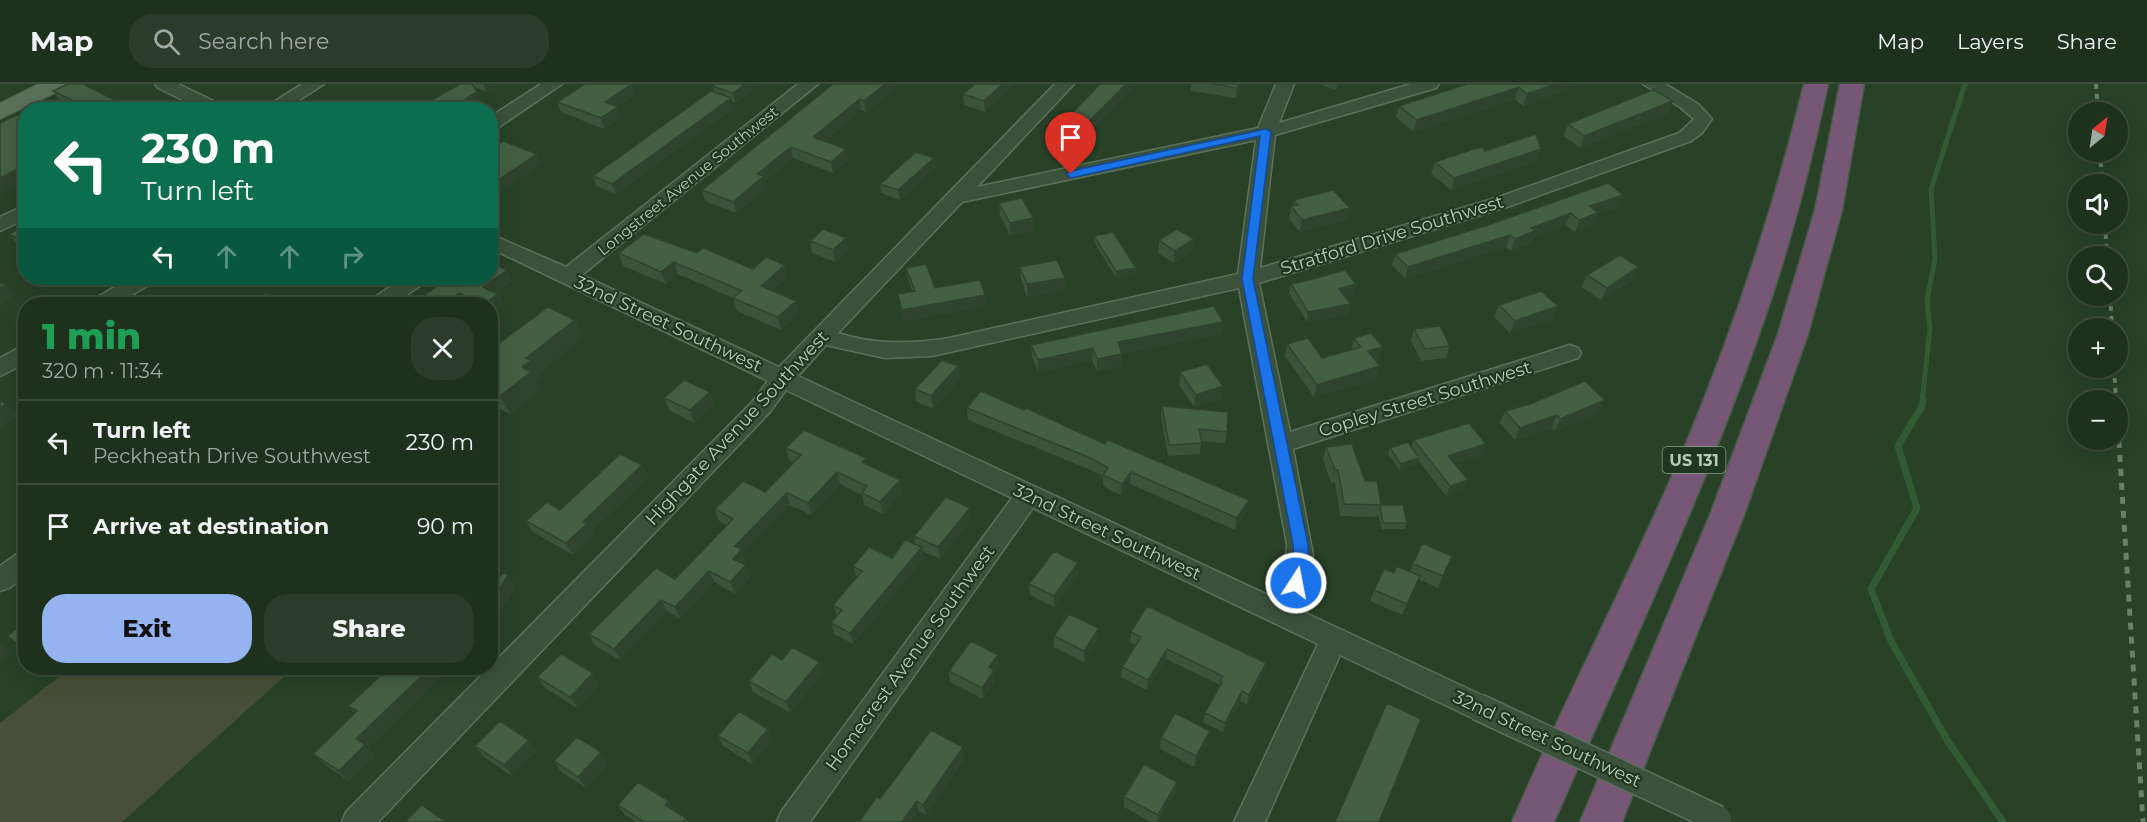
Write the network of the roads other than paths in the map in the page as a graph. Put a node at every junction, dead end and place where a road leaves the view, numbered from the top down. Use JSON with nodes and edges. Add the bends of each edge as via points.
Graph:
{"nodes":[{"id":1,"x":24,"y":84,"type":"edge"},
{"id":2,"x":56,"y":84,"type":"edge"},
{"id":3,"x":164,"y":84,"type":"edge"},
{"id":4,"x":315,"y":84,"type":"edge"},
{"id":5,"x":553,"y":84,"type":"edge"},
{"id":6,"x":809,"y":84,"type":"edge"},
{"id":7,"x":1065,"y":84,"type":"edge"},
{"id":8,"x":1285,"y":84,"type":"edge"},
{"id":9,"x":1430,"y":84,"type":"edge"},
{"id":10,"x":1652,"y":84,"type":"edge"},
{"id":11,"x":1799,"y":84,"type":"edge"},
{"id":12,"x":1816,"y":84,"type":"edge"},
{"id":13,"x":1853,"y":91,"type":"edge"},
{"id":14,"x":0,"y":95,"type":"edge"},
{"id":15,"x":20,"y":102,"type":"edge"},
{"id":16,"x":200,"y":102,"type":"edge"},
{"id":17,"x":284,"y":102,"type":"edge"},
{"id":18,"x":18,"y":103,"type":"edge"},
{"id":19,"x":0,"y":112,"type":"edge"},
{"id":20,"x":498,"y":120,"type":"edge"},
{"id":21,"x":1266,"y":132,"type":"junction"},
{"id":22,"x":1802,"y":145,"type":"junction"},
{"id":23,"x":954,"y":198,"type":"junction"},
{"id":24,"x":18,"y":215,"type":"edge"},
{"id":25,"x":0,"y":225,"type":"edge"},
{"id":26,"x":498,"y":244,"type":"edge"},
{"id":27,"x":567,"y":277,"type":"junction"},
{"id":28,"x":1248,"y":279,"type":"junction"},
{"id":29,"x":134,"y":285,"type":"edge"},
{"id":30,"x":407,"y":285,"type":"edge"},
{"id":31,"x":114,"y":297,"type":"edge"},
{"id":32,"x":390,"y":297,"type":"edge"},
{"id":33,"x":822,"y":336,"type":"junction"},
{"id":34,"x":1570,"y":354,"type":"dead end"},
{"id":35,"x":18,"y":357,"type":"edge"},
{"id":36,"x":0,"y":368,"type":"edge"},
{"id":37,"x":782,"y":378,"type":"junction"},
{"id":38,"x":1280,"y":444,"type":"junction"},
{"id":39,"x":1028,"y":495,"type":"junction"},
{"id":40,"x":18,"y":567,"type":"edge"},
{"id":41,"x":0,"y":580,"type":"edge"},
{"id":42,"x":1278,"y":613,"type":"junction"},
{"id":43,"x":1334,"y":639,"type":"junction"},
{"id":44,"x":1721,"y":820,"type":"edge"},
{"id":45,"x":357,"y":822,"type":"edge"},
{"id":46,"x":792,"y":822,"type":"edge"},
{"id":47,"x":1248,"y":822,"type":"edge"},
{"id":48,"x":1533,"y":822,"type":"edge"},
{"id":49,"x":1601,"y":822,"type":"edge"}],
"edges":[{"from":1,"to":14,"type":"main road"},
{"from":2,"to":15,"type":"main road"},
{"from":3,"to":16,"type":"street"},
{"from":4,"to":17,"type":"street"},
{"from":5,"to":20,"type":"street"},
{"from":6,"to":27,"type":"street","name":"Longstreet Avenue Southwest"},
{"from":7,"to":23,"type":"street","name":"Highgate Avenue Southwest"},
{"from":8,"to":21,"type":"street"},
{"from":9,"to":21,"type":"street"},
{"from":10,"to":28,"type":"street","name":"Stratford Drive Southwest","via":[[1690,105],[1703,120],[1696,129],[1685,137],[1524,194]]},
{"from":11,"to":22,"type":"highway"},
{"from":12,"to":22,"type":"highway","number":"US 131"},
{"from":13,"to":49,"type":"highway","number":"US 131","via":[[1826,216],[1772,395],[1747,467]]},
{"from":18,"to":19,"type":"main road"},
{"from":21,"to":23,"type":"street"},
{"from":21,"to":28,"type":"street"},
{"from":22,"to":48,"type":"highway","number":"US 131","via":[[1778,235],[1729,375],[1678,499]]},
{"from":23,"to":33,"type":"street","name":"Highgate Avenue Southwest"},
{"from":24,"to":25,"type":"street"},
{"from":26,"to":27,"type":"street","name":"32nd Street Southwest"},
{"from":27,"to":37,"type":"street","name":"32nd Street Southwest"},
{"from":28,"to":33,"type":"street","name":"Stratford Drive Southwest","via":[[913,352],[852,346]]},
{"from":28,"to":38,"type":"street"},
{"from":29,"to":31,"type":"street"},
{"from":30,"to":32,"type":"street"},
{"from":33,"to":37,"type":"street","name":"Highgate Avenue Southwest"},
{"from":34,"to":38,"type":"street","name":"Copley Street Southwest"},
{"from":35,"to":36,"type":"street"},
{"from":37,"to":39,"type":"street","name":"32nd Street Southwest"},
{"from":37,"to":45,"type":"street","name":"Highgate Avenue Southwest","via":[[761,407]]},
{"from":38,"to":42,"type":"street","via":[[1301,563],[1296,583]]},
{"from":39,"to":42,"type":"street","name":"32nd Street Southwest"},
{"from":39,"to":46,"type":"street","name":"Homecrest Avenue Southwest"},
{"from":40,"to":41,"type":"street"},
{"from":42,"to":43,"type":"street","name":"32nd Street Southwest"},
{"from":43,"to":44,"type":"street","name":"32nd Street Southwest","bridge":true},
{"from":43,"to":47,"type":"street"}]}
